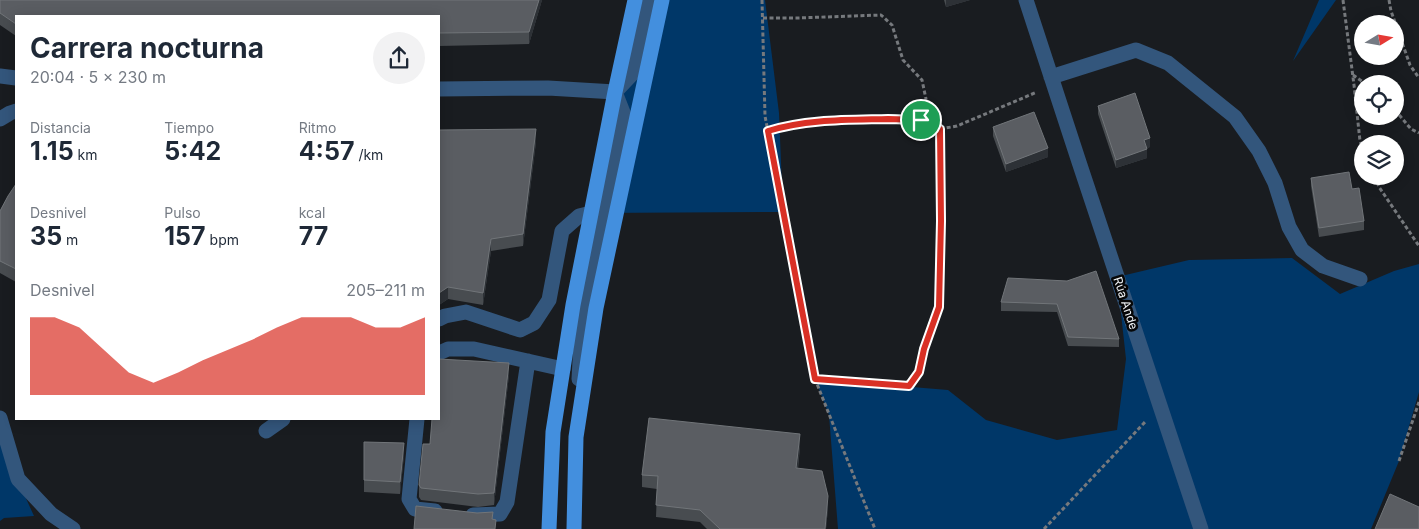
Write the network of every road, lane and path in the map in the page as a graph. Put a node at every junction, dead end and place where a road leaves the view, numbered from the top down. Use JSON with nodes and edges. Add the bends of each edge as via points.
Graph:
{"nodes":[{"id":1,"x":635,"y":0,"type":"edge"},
{"id":2,"x":648,"y":0,"type":"edge"},
{"id":3,"x":662,"y":0,"type":"edge"},
{"id":4,"x":762,"y":0,"type":"edge"},
{"id":5,"x":1026,"y":0,"type":"edge"},
{"id":6,"x":1343,"y":0,"type":"edge"},
{"id":7,"x":1389,"y":0,"type":"edge"},
{"id":8,"x":763,"y":18,"type":"junction"},
{"id":9,"x":1352,"y":74,"type":"joint"},
{"id":10,"x":0,"y":76,"type":"edge"},
{"id":11,"x":15,"y":78,"type":"edge"},
{"id":12,"x":1419,"y":78,"type":"edge"},
{"id":13,"x":1053,"y":81,"type":"junction"},
{"id":14,"x":440,"y":89,"type":"edge"},
{"id":15,"x":615,"y":92,"type":"junction"},
{"id":16,"x":15,"y":111,"type":"edge"},
{"id":17,"x":0,"y":119,"type":"edge"},
{"id":18,"x":921,"y":120,"type":"junction"},
{"id":19,"x":1404,"y":121,"type":"edge"},
{"id":20,"x":940,"y":129,"type":"junction"},
{"id":21,"x":768,"y":131,"type":"junction"},
{"id":22,"x":1419,"y":133,"type":"edge"},
{"id":23,"x":1359,"y":135,"type":"edge"},
{"id":24,"x":1378,"y":185,"type":"edge"},
{"id":25,"x":591,"y":213,"type":"junction"},
{"id":26,"x":1419,"y":246,"type":"edge"},
{"id":27,"x":1360,"y":278,"type":"dead end"},
{"id":28,"x":440,"y":318,"type":"edge"},
{"id":29,"x":440,"y":353,"type":"edge"},
{"id":30,"x":528,"y":361,"type":"junction"},
{"id":31,"x":563,"y":369,"type":"junction"},
{"id":32,"x":815,"y":379,"type":"junction"},
{"id":33,"x":1419,"y":402,"type":"edge"},
{"id":34,"x":1160,"y":406,"type":"junction"},
{"id":35,"x":0,"y":418,"type":"edge"},
{"id":36,"x":282,"y":420,"type":"edge"},
{"id":37,"x":416,"y":420,"type":"edge"},
{"id":38,"x":266,"y":431,"type":"dead end"},
{"id":39,"x":576,"y":437,"type":"junction"},
{"id":40,"x":1399,"y":461,"type":"dead end"},
{"id":41,"x":73,"y":529,"type":"edge"},
{"id":42,"x":549,"y":529,"type":"edge"},
{"id":43,"x":574,"y":529,"type":"edge"},
{"id":44,"x":875,"y":529,"type":"edge"},
{"id":45,"x":1044,"y":529,"type":"edge"},
{"id":46,"x":1202,"y":529,"type":"edge"}],
"edges":[{"from":1,"to":15,"type":"main road"},
{"from":2,"to":15,"type":"street","via":[[632,74]]},
{"from":3,"to":39,"type":"main road","via":[[596,308]]},
{"from":4,"to":8,"type":"path"},
{"from":5,"to":13,"type":"street","name":"Rúa Ande"},
{"from":6,"to":9,"type":"path"},
{"from":7,"to":12,"type":"path","via":[[1410,65]]},
{"from":8,"to":18,"type":"path","via":[[881,15],[892,25],[903,60],[922,80],[926,99]]},
{"from":8,"to":21,"type":"path"},
{"from":9,"to":23,"type":"path"},
{"from":10,"to":11,"type":"street"},
{"from":13,"to":20,"type":"path","via":[[958,126]]},
{"from":13,"to":27,"type":"street","via":[[1136,50],[1168,63],[1235,117],[1259,151],[1275,183],[1289,227],[1302,250],[1324,266]]},
{"from":13,"to":34,"type":"street","name":"Rúa Ande"},
{"from":14,"to":15,"type":"street","via":[[548,88]]},
{"from":15,"to":25,"type":"main road"},
{"from":15,"to":39,"type":"street","via":[[624,115],[583,306]]},
{"from":16,"to":17,"type":"street"},
{"from":18,"to":20,"type":"path"},
{"from":18,"to":21,"type":"path","via":[[832,120]]},
{"from":19,"to":22,"type":"path"},
{"from":20,"to":32,"type":"path","via":[[939,307],[919,372],[909,386]]},
{"from":21,"to":32,"type":"path"},
{"from":24,"to":26,"type":"path"},
{"from":25,"to":28,"type":"street","via":[[579,216],[562,231],[549,300],[534,323],[520,330],[466,312]]},
{"from":25,"to":31,"type":"main road"},
{"from":29,"to":30,"type":"street","via":[[448,349],[474,349]]},
{"from":30,"to":31,"type":"street"},
{"from":30,"to":37,"type":"street","via":[[507,502],[500,514],[478,516],[415,509],[409,499]]},
{"from":31,"to":42,"type":"main road","via":[[553,432]]},
{"from":32,"to":44,"type":"path"},
{"from":33,"to":40,"type":"path"},
{"from":34,"to":45,"type":"path"},
{"from":34,"to":46,"type":"street","name":"Rúa Ande"},
{"from":35,"to":41,"type":"street","via":[[18,479],[51,514]]},
{"from":36,"to":38,"type":"street"},
{"from":39,"to":43,"type":"main road"}]}
